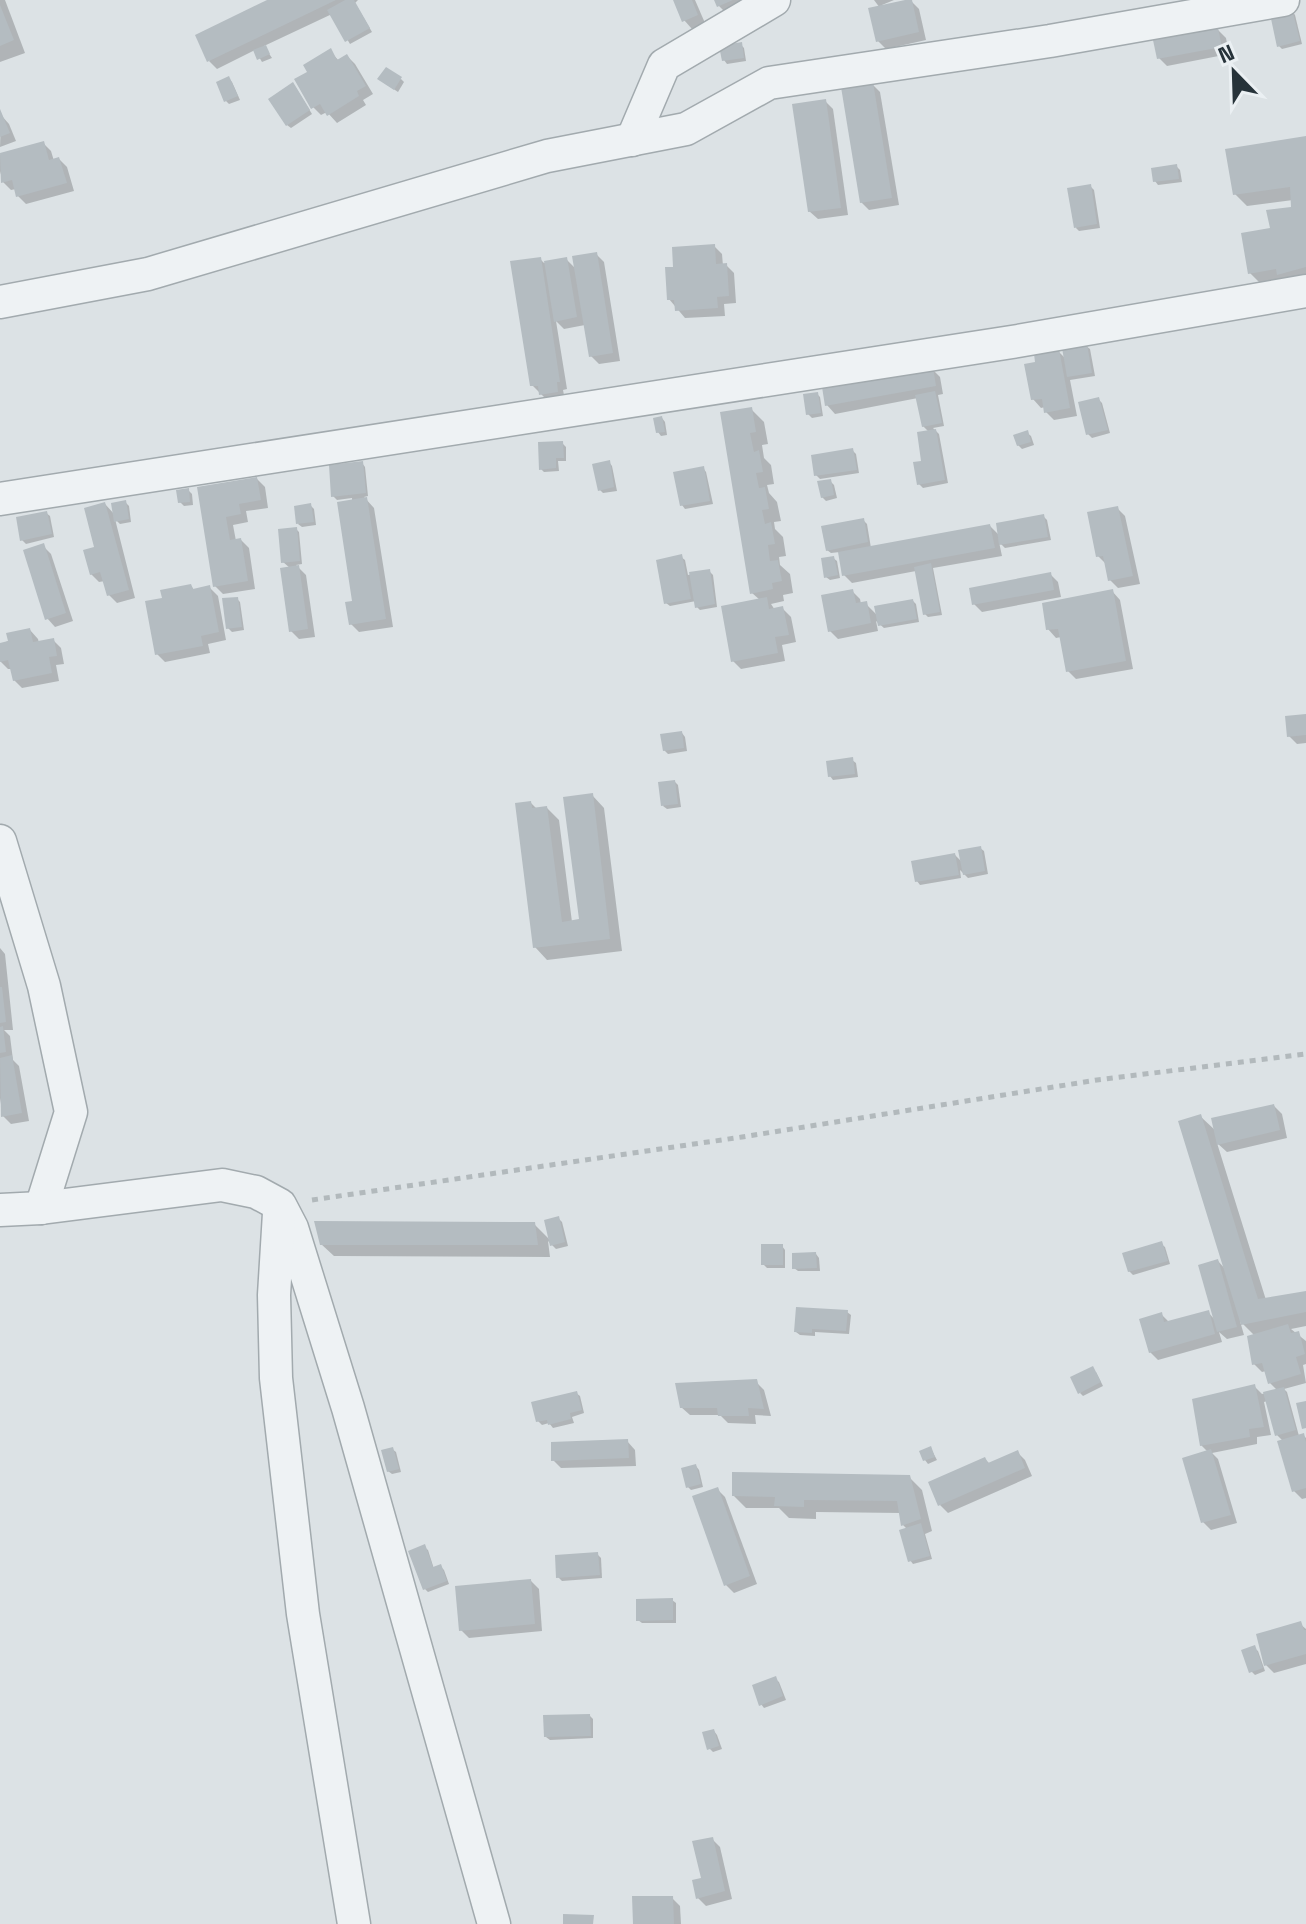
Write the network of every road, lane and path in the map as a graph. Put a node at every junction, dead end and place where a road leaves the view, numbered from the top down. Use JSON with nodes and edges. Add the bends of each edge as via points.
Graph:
{"nodes":[{"id":1,"x":774,"y":0,"type":"edge"},
{"id":2,"x":1283,"y":0,"type":"edge"},
{"id":3,"x":632,"y":140,"type":"junction"},
{"id":4,"x":1306,"y":291,"type":"edge"},
{"id":5,"x":0,"y":302,"type":"edge"},
{"id":6,"x":0,"y":499,"type":"edge"},
{"id":7,"x":0,"y":841,"type":"edge"},
{"id":8,"x":1306,"y":1054,"type":"edge"},
{"id":9,"x":280,"y":1205,"type":"junction"},
{"id":10,"x":41,"y":1208,"type":"junction"},
{"id":11,"x":0,"y":1210,"type":"edge"},
{"id":12,"x":354,"y":1924,"type":"edge"},
{"id":13,"x":494,"y":1924,"type":"edge"}],
"edges":[{"from":1,"to":3,"type":"street","via":[[664,65]]},
{"from":2,"to":3,"type":"street","via":[[769,83],[686,129]]},
{"from":3,"to":5,"type":"street","via":[[547,156],[148,274]]},
{"from":4,"to":6,"type":"street","via":[[1018,341]]},
{"from":7,"to":10,"type":"street","via":[[44,986],[71,1112]]},
{"from":8,"to":9,"type":"path","via":[[1097,1080]]},
{"from":9,"to":10,"type":"street","via":[[256,1192],[222,1185]]},
{"from":9,"to":12,"type":"street","via":[[276,1378],[303,1614]]},
{"from":9,"to":13,"type":"street","via":[[292,1228],[348,1408]]},
{"from":10,"to":11,"type":"street"}]}
